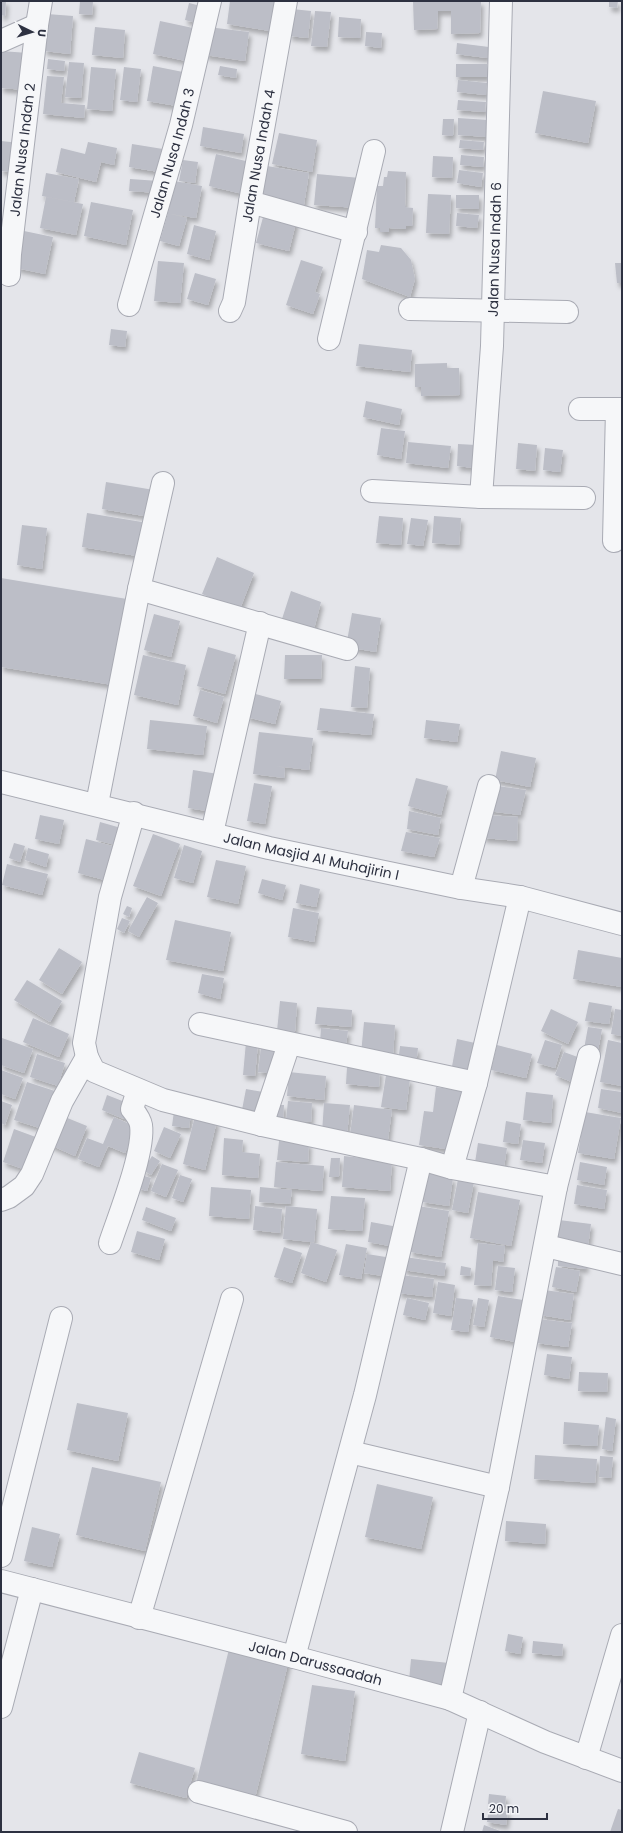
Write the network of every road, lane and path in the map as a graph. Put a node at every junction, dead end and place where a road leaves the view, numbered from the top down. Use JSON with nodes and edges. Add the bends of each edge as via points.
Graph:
{"nodes":[{"id":1,"x":41,"y":1,"type":"edge"},
{"id":2,"x":210,"y":1,"type":"edge"},
{"id":3,"x":286,"y":1,"type":"edge"},
{"id":4,"x":501,"y":1,"type":"edge"},
{"id":5,"x":37,"y":25,"type":"junction"},
{"id":6,"x":1,"y":42,"type":"edge"},
{"id":7,"x":374,"y":151,"type":"dead end"},
{"id":8,"x":250,"y":202,"type":"junction"},
{"id":9,"x":356,"y":232,"type":"junction"},
{"id":10,"x":9,"y":275,"type":"dead end"},
{"id":11,"x":129,"y":305,"type":"dead end"},
{"id":12,"x":410,"y":309,"type":"dead end"},
{"id":13,"x":230,"y":311,"type":"dead end"},
{"id":14,"x":493,"y":311,"type":"junction"},
{"id":15,"x":567,"y":312,"type":"dead end"},
{"id":16,"x":329,"y":339,"type":"dead end"},
{"id":17,"x":580,"y":409,"type":"dead end"},
{"id":18,"x":619,"y":409,"type":"edge"},
{"id":19,"x":162,"y":483,"type":"dead end"},
{"id":20,"x":372,"y":491,"type":"dead end"},
{"id":21,"x":482,"y":497,"type":"junction"},
{"id":22,"x":584,"y":498,"type":"dead end"},
{"id":23,"x":614,"y":541,"type":"dead end"},
{"id":24,"x":139,"y":589,"type":"junction"},
{"id":25,"x":260,"y":623,"type":"junction"},
{"id":26,"x":347,"y":649,"type":"dead end"},
{"id":27,"x":1,"y":782,"type":"edge"},
{"id":28,"x":489,"y":786,"type":"dead end"},
{"id":29,"x":97,"y":804,"type":"junction"},
{"id":30,"x":134,"y":813,"type":"junction"},
{"id":31,"x":212,"y":833,"type":"junction"},
{"id":32,"x":461,"y":888,"type":"junction"},
{"id":33,"x":520,"y":898,"type":"junction"},
{"id":34,"x":622,"y":924,"type":"edge"},
{"id":35,"x":200,"y":1024,"type":"dead end"},
{"id":36,"x":289,"y":1044,"type":"junction"},
{"id":37,"x":589,"y":1056,"type":"dead end"},
{"id":38,"x":87,"y":1057,"type":"junction"},
{"id":39,"x":476,"y":1083,"type":"junction"},
{"id":40,"x":138,"y":1090,"type":"junction"},
{"id":41,"x":262,"y":1125,"type":"junction"},
{"id":42,"x":421,"y":1159,"type":"junction"},
{"id":43,"x":452,"y":1168,"type":"junction"},
{"id":44,"x":556,"y":1187,"type":"junction"},
{"id":45,"x":1,"y":1200,"type":"edge"},
{"id":46,"x":110,"y":1244,"type":"dead end"},
{"id":47,"x":546,"y":1246,"type":"junction"},
{"id":48,"x":622,"y":1264,"type":"edge"},
{"id":49,"x":232,"y":1299,"type":"dead end"},
{"id":50,"x":61,"y":1318,"type":"dead end"},
{"id":51,"x":350,"y":1452,"type":"junction"},
{"id":52,"x":498,"y":1487,"type":"junction"},
{"id":53,"x":1,"y":1556,"type":"edge"},
{"id":54,"x":1,"y":1581,"type":"edge"},
{"id":55,"x":32,"y":1589,"type":"junction"},
{"id":56,"x":139,"y":1618,"type":"junction"},
{"id":57,"x":622,"y":1635,"type":"edge"},
{"id":58,"x":294,"y":1657,"type":"junction"},
{"id":59,"x":450,"y":1699,"type":"junction"},
{"id":60,"x":1,"y":1708,"type":"edge"},
{"id":61,"x":480,"y":1712,"type":"junction"},
{"id":62,"x":586,"y":1758,"type":"junction"},
{"id":63,"x":622,"y":1771,"type":"edge"},
{"id":64,"x":199,"y":1792,"type":"dead end"},
{"id":65,"x":346,"y":1832,"type":"edge"},
{"id":66,"x":452,"y":1832,"type":"edge"}],
"edges":[{"from":1,"to":5,"type":"street","name":"Jalan Nusa Indah 2"},
{"from":2,"to":11,"type":"street","name":"Jalan Nusa Indah 3","via":[[181,125]]},
{"from":3,"to":8,"type":"street","name":"Jalan Nusa Indah 4"},
{"from":4,"to":14,"type":"street","name":"Jalan Nusa Indah 6"},
{"from":5,"to":6,"type":"street"},
{"from":5,"to":10,"type":"street","name":"Jalan Nusa Indah 2"},
{"from":7,"to":9,"type":"street"},
{"from":8,"to":9,"type":"street"},
{"from":8,"to":13,"type":"street","name":"Jalan Nusa Indah 4","via":[[234,302]]},
{"from":9,"to":16,"type":"street"},
{"from":12,"to":14,"type":"street"},
{"from":14,"to":15,"type":"street"},
{"from":14,"to":21,"type":"street","name":"Jalan Nusa Indah 6"},
{"from":17,"to":18,"type":"street"},
{"from":18,"to":23,"type":"street"},
{"from":19,"to":24,"type":"street"},
{"from":20,"to":21,"type":"street"},
{"from":21,"to":22,"type":"street"},
{"from":24,"to":25,"type":"street"},
{"from":24,"to":29,"type":"street"},
{"from":25,"to":26,"type":"street"},
{"from":25,"to":31,"type":"street"},
{"from":27,"to":29,"type":"street","name":"Jalan Masjid Al Muhajirin I"},
{"from":28,"to":32,"type":"street"},
{"from":29,"to":30,"type":"street","name":"Jalan Masjid Al Muhajirin I"},
{"from":30,"to":31,"type":"street","name":"Jalan Masjid Al Muhajirin I"},
{"from":30,"to":38,"type":"street","via":[[110,897],[84,1043]]},
{"from":31,"to":32,"type":"street","name":"Jalan Masjid Al Muhajirin I","via":[[269,848]]},
{"from":32,"to":33,"type":"street","name":"Jalan Masjid Al Muhajirin I"},
{"from":33,"to":34,"type":"street","name":"Jalan Masjid Al Muhajirin I"},
{"from":33,"to":39,"type":"street"},
{"from":35,"to":36,"type":"street"},
{"from":36,"to":39,"type":"street"},
{"from":36,"to":41,"type":"street"},
{"from":37,"to":44,"type":"street"},
{"from":38,"to":40,"type":"street","via":[[94,1071]]},
{"from":38,"to":45,"type":"street","via":[[62,1101],[32,1174],[24,1186]]},
{"from":39,"to":43,"type":"street"},
{"from":40,"to":41,"type":"street","via":[[163,1100]]},
{"from":40,"to":46,"type":"street","via":[[132,1109],[141,1124],[138,1152]]},
{"from":41,"to":42,"type":"street"},
{"from":42,"to":43,"type":"street"},
{"from":42,"to":51,"type":"street"},
{"from":43,"to":44,"type":"street"},
{"from":44,"to":47,"type":"street"},
{"from":47,"to":48,"type":"street"},
{"from":47,"to":52,"type":"street"},
{"from":49,"to":56,"type":"street"},
{"from":50,"to":53,"type":"street"},
{"from":51,"to":52,"type":"street"},
{"from":51,"to":58,"type":"street"},
{"from":52,"to":59,"type":"street"},
{"from":54,"to":55,"type":"street","name":"Jalan Darussaadah"},
{"from":55,"to":56,"type":"street","name":"Jalan Darussaadah"},
{"from":55,"to":60,"type":"street"},
{"from":56,"to":58,"type":"street","name":"Jalan Darussaadah"},
{"from":57,"to":62,"type":"street"},
{"from":58,"to":59,"type":"street","name":"Jalan Darussaadah"},
{"from":59,"to":61,"type":"street","name":"Jalan Darussaadah"},
{"from":61,"to":62,"type":"street","name":"Jalan Darussaadah"},
{"from":61,"to":66,"type":"street"},
{"from":62,"to":63,"type":"street","name":"Jalan Darussaadah"},
{"from":64,"to":65,"type":"street"}]}
